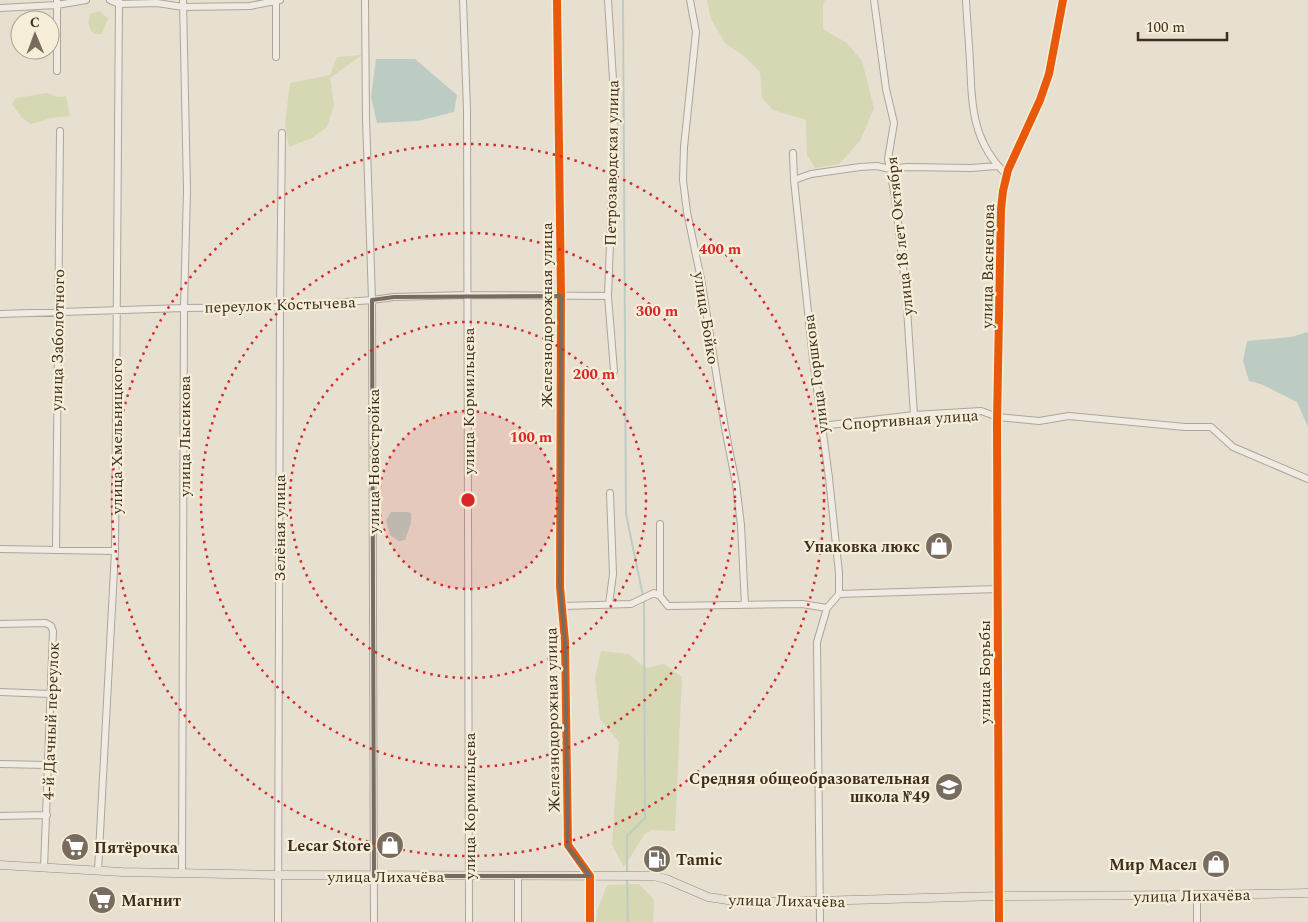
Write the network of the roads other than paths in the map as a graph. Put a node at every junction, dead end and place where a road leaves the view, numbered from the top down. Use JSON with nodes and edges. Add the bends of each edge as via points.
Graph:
{"nodes":[{"id":1,"x":86,"y":0,"type":"edge"},
{"id":2,"x":110,"y":0,"type":"edge"},
{"id":3,"x":365,"y":0,"type":"edge"},
{"id":4,"x":463,"y":0,"type":"edge"},
{"id":5,"x":557,"y":0,"type":"edge"},
{"id":6,"x":608,"y":0,"type":"edge"},
{"id":7,"x":690,"y":0,"type":"edge"},
{"id":8,"x":874,"y":0,"type":"edge"},
{"id":9,"x":966,"y":0,"type":"edge"},
{"id":10,"x":1063,"y":0,"type":"edge"},
{"id":11,"x":278,"y":1,"type":"edge"},
{"id":12,"x":119,"y":2,"type":"edge"},
{"id":13,"x":57,"y":3,"type":"edge"},
{"id":14,"x":183,"y":4,"type":"edge"},
{"id":15,"x":0,"y":8,"type":"edge"},
{"id":16,"x":276,"y":57,"type":"dead end"},
{"id":17,"x":57,"y":71,"type":"dead end"},
{"id":18,"x":60,"y":131,"type":"dead end"},
{"id":19,"x":282,"y":133,"type":"dead end"},
{"id":20,"x":793,"y":153,"type":"dead end"},
{"id":21,"x":997,"y":166,"type":"junction"},
{"id":22,"x":890,"y":169,"type":"junction"},
{"id":23,"x":1007,"y":175,"type":"junction"},
{"id":24,"x":794,"y":180,"type":"junction"},
{"id":25,"x":467,"y":295,"type":"junction"},
{"id":26,"x":561,"y":296,"type":"junction"},
{"id":27,"x":608,"y":296,"type":"junction"},
{"id":28,"x":372,"y":300,"type":"junction"},
{"id":29,"x":280,"y":306,"type":"junction"},
{"id":30,"x":184,"y":308,"type":"junction"},
{"id":31,"x":116,"y":311,"type":"junction"},
{"id":32,"x":57,"y":313,"type":"junction"},
{"id":33,"x":0,"y":314,"type":"edge"},
{"id":34,"x":614,"y":371,"type":"dead end"},
{"id":35,"x":914,"y":415,"type":"junction"},
{"id":36,"x":998,"y":420,"type":"junction"},
{"id":37,"x":821,"y":426,"type":"junction"},
{"id":38,"x":1308,"y":479,"type":"edge"},
{"id":39,"x":610,"y":493,"type":"dead end"},
{"id":40,"x":660,"y":524,"type":"dead end"},
{"id":41,"x":0,"y":549,"type":"edge"},
{"id":42,"x":56,"y":550,"type":"junction"},
{"id":43,"x":115,"y":551,"type":"junction"},
{"id":44,"x":997,"y":589,"type":"junction"},
{"id":45,"x":839,"y":594,"type":"junction"},
{"id":46,"x":660,"y":596,"type":"junction"},
{"id":47,"x":609,"y":604,"type":"junction"},
{"id":48,"x":745,"y":605,"type":"junction"},
{"id":49,"x":563,"y":606,"type":"junction"},
{"id":50,"x":827,"y":608,"type":"junction"},
{"id":51,"x":0,"y":624,"type":"edge"},
{"id":52,"x":0,"y":692,"type":"edge"},
{"id":53,"x":50,"y":694,"type":"junction"},
{"id":54,"x":0,"y":764,"type":"edge"},
{"id":55,"x":47,"y":765,"type":"junction"},
{"id":56,"x":47,"y":815,"type":"junction"},
{"id":57,"x":0,"y":816,"type":"edge"},
{"id":58,"x":0,"y":865,"type":"edge"},
{"id":59,"x":44,"y":868,"type":"junction"},
{"id":60,"x":98,"y":871,"type":"junction"},
{"id":61,"x":182,"y":873,"type":"junction"},
{"id":62,"x":278,"y":875,"type":"junction"},
{"id":63,"x":374,"y":876,"type":"junction"},
{"id":64,"x":468,"y":876,"type":"junction"},
{"id":65,"x":518,"y":876,"type":"junction"},
{"id":66,"x":590,"y":876,"type":"junction"},
{"id":67,"x":1308,"y":892,"type":"edge"},
{"id":68,"x":1197,"y":895,"type":"junction"},
{"id":69,"x":999,"y":896,"type":"junction"},
{"id":70,"x":820,"y":901,"type":"junction"},
{"id":71,"x":278,"y":922,"type":"edge"},
{"id":72,"x":374,"y":922,"type":"edge"},
{"id":73,"x":469,"y":922,"type":"edge"},
{"id":74,"x":518,"y":922,"type":"edge"},
{"id":75,"x":590,"y":922,"type":"edge"},
{"id":76,"x":820,"y":922,"type":"edge"},
{"id":77,"x":999,"y":922,"type":"edge"},
{"id":78,"x":1197,"y":922,"type":"edge"}],
"edges":[{"from":1,"to":13,"type":"street"},
{"from":2,"to":12,"type":"street"},
{"from":3,"to":28,"type":"street","name":"улица Новостройка"},
{"from":4,"to":25,"type":"street","name":"улица Кормильцева","via":[[467,110]]},
{"from":5,"to":26,"type":"street","name":"Железнодорожная улица"},
{"from":6,"to":27,"type":"street","name":"Петрозаводская улица","via":[[615,111]]},
{"from":7,"to":48,"type":"street","name":"улица Бойко","via":[[696,32],[683,180],[736,484]]},
{"from":8,"to":22,"type":"street","name":"улица 18 лет Октября","via":[[894,123],[888,159]]},
{"from":9,"to":21,"type":"street","via":[[976,126]]},
{"from":10,"to":23,"type":"street","name":"улица Васнецова","via":[[1045,87]]},
{"from":11,"to":14,"type":"street","via":[[250,6]]},
{"from":11,"to":16,"type":"street"},
{"from":12,"to":14,"type":"street"},
{"from":12,"to":31,"type":"street","name":"улица Хмельницкого"},
{"from":13,"to":15,"type":"street"},
{"from":13,"to":17,"type":"street"},
{"from":14,"to":30,"type":"street","name":"улица Лысикова","via":[[187,190]]},
{"from":18,"to":32,"type":"street","name":"улица Заболотного"},
{"from":19,"to":29,"type":"street","name":"Зелёная улица"},
{"from":20,"to":24,"type":"street","name":"улица Горшкова"},
{"from":21,"to":22,"type":"street"},
{"from":21,"to":23,"type":"street"},
{"from":22,"to":24,"type":"street","via":[[860,167],[811,174]]},
{"from":22,"to":35,"type":"street","name":"улица 18 лет Октября","via":[[906,292]]},
{"from":23,"to":36,"type":"street","name":"улица Васнецова","via":[[1001,210]]},
{"from":24,"to":37,"type":"street","name":"улица Горшкова"},
{"from":25,"to":26,"type":"street","name":"переулок Костычева"},
{"from":25,"to":28,"type":"street","name":"переулок Костычева"},
{"from":25,"to":64,"type":"street","name":"улица Кормильцева"},
{"from":26,"to":27,"type":"street","name":"переулок Костычева"},
{"from":26,"to":49,"type":"street","name":"Железнодорожная улица","via":[[560,587]]},
{"from":27,"to":34,"type":"street","name":"Петрозаводская улица"},
{"from":28,"to":29,"type":"street","name":"переулок Костычева"},
{"from":28,"to":63,"type":"street","name":"улица Новостройка"},
{"from":29,"to":30,"type":"street","name":"переулок Костычева"},
{"from":29,"to":62,"type":"street","name":"Зелёная улица"},
{"from":30,"to":31,"type":"street","name":"переулок Костычева"},
{"from":30,"to":61,"type":"street","name":"улица Лысикова"},
{"from":31,"to":32,"type":"street","name":"переулок Костычева"},
{"from":31,"to":43,"type":"street","name":"улица Хмельницкого"},
{"from":32,"to":33,"type":"street","name":"переулок Костычева"},
{"from":32,"to":42,"type":"street","name":"улица Заболотного"},
{"from":35,"to":36,"type":"street","name":"Спортивная улица","via":[[981,411]]},
{"from":35,"to":37,"type":"street","name":"Спортивная улица"},
{"from":36,"to":38,"type":"street","name":"Спортивная улица","via":[[1039,421],[1069,416],[1211,427],[1233,447]]},
{"from":36,"to":44,"type":"street","name":"улица Борьбы"},
{"from":37,"to":45,"type":"street","name":"улица Горшкова"},
{"from":39,"to":47,"type":"street","via":[[613,574]]},
{"from":40,"to":46,"type":"street"},
{"from":41,"to":42,"type":"street"},
{"from":42,"to":43,"type":"street"},
{"from":43,"to":60,"type":"street","name":"улица Хмельницкого"},
{"from":44,"to":45,"type":"street"},
{"from":44,"to":69,"type":"street","name":"улица Борьбы"},
{"from":45,"to":50,"type":"street"},
{"from":46,"to":47,"type":"street","via":[[654,593],[631,604]]},
{"from":46,"to":48,"type":"street","via":[[668,606]]},
{"from":47,"to":49,"type":"street"},
{"from":48,"to":50,"type":"street","via":[[802,604]]},
{"from":49,"to":66,"type":"street","name":"Железнодорожная улица","via":[[568,845]]},
{"from":50,"to":70,"type":"street","via":[[817,642]]},
{"from":51,"to":53,"type":"street","name":"4-й Дачный переулок","via":[[51,626]]},
{"from":52,"to":53,"type":"street"},
{"from":53,"to":55,"type":"street","name":"4-й Дачный переулок"},
{"from":54,"to":55,"type":"street"},
{"from":55,"to":56,"type":"street","name":"4-й Дачный переулок"},
{"from":56,"to":57,"type":"street"},
{"from":56,"to":59,"type":"street","name":"4-й Дачный переулок"},
{"from":58,"to":59,"type":"main road","name":"улица Лихачёва"},
{"from":59,"to":60,"type":"main road","name":"улица Лихачёва"},
{"from":60,"to":61,"type":"main road","name":"улица Лихачёва"},
{"from":61,"to":62,"type":"main road","name":"улица Лихачёва"},
{"from":62,"to":63,"type":"main road","name":"улица Лихачёва"},
{"from":62,"to":71,"type":"street","name":"Зелёная улица"},
{"from":63,"to":64,"type":"main road","name":"улица Лихачёва"},
{"from":63,"to":72,"type":"street","name":"улица Новостройка"},
{"from":64,"to":65,"type":"main road","name":"улица Лихачёва"},
{"from":64,"to":73,"type":"street","name":"улица Кормильцева"},
{"from":65,"to":66,"type":"main road","name":"улица Лихачёва"},
{"from":65,"to":74,"type":"street"},
{"from":66,"to":70,"type":"main road","name":"улица Лихачёва","via":[[666,878],[708,896],[734,901]]},
{"from":66,"to":75,"type":"street"},
{"from":67,"to":68,"type":"main road","name":"улица Лихачёва"},
{"from":68,"to":69,"type":"main road","name":"улица Лихачёва"},
{"from":68,"to":78,"type":"street"},
{"from":69,"to":70,"type":"main road","name":"улица Лихачёва"},
{"from":69,"to":77,"type":"street","name":"улица Борьбы"},
{"from":70,"to":76,"type":"street"}]}
